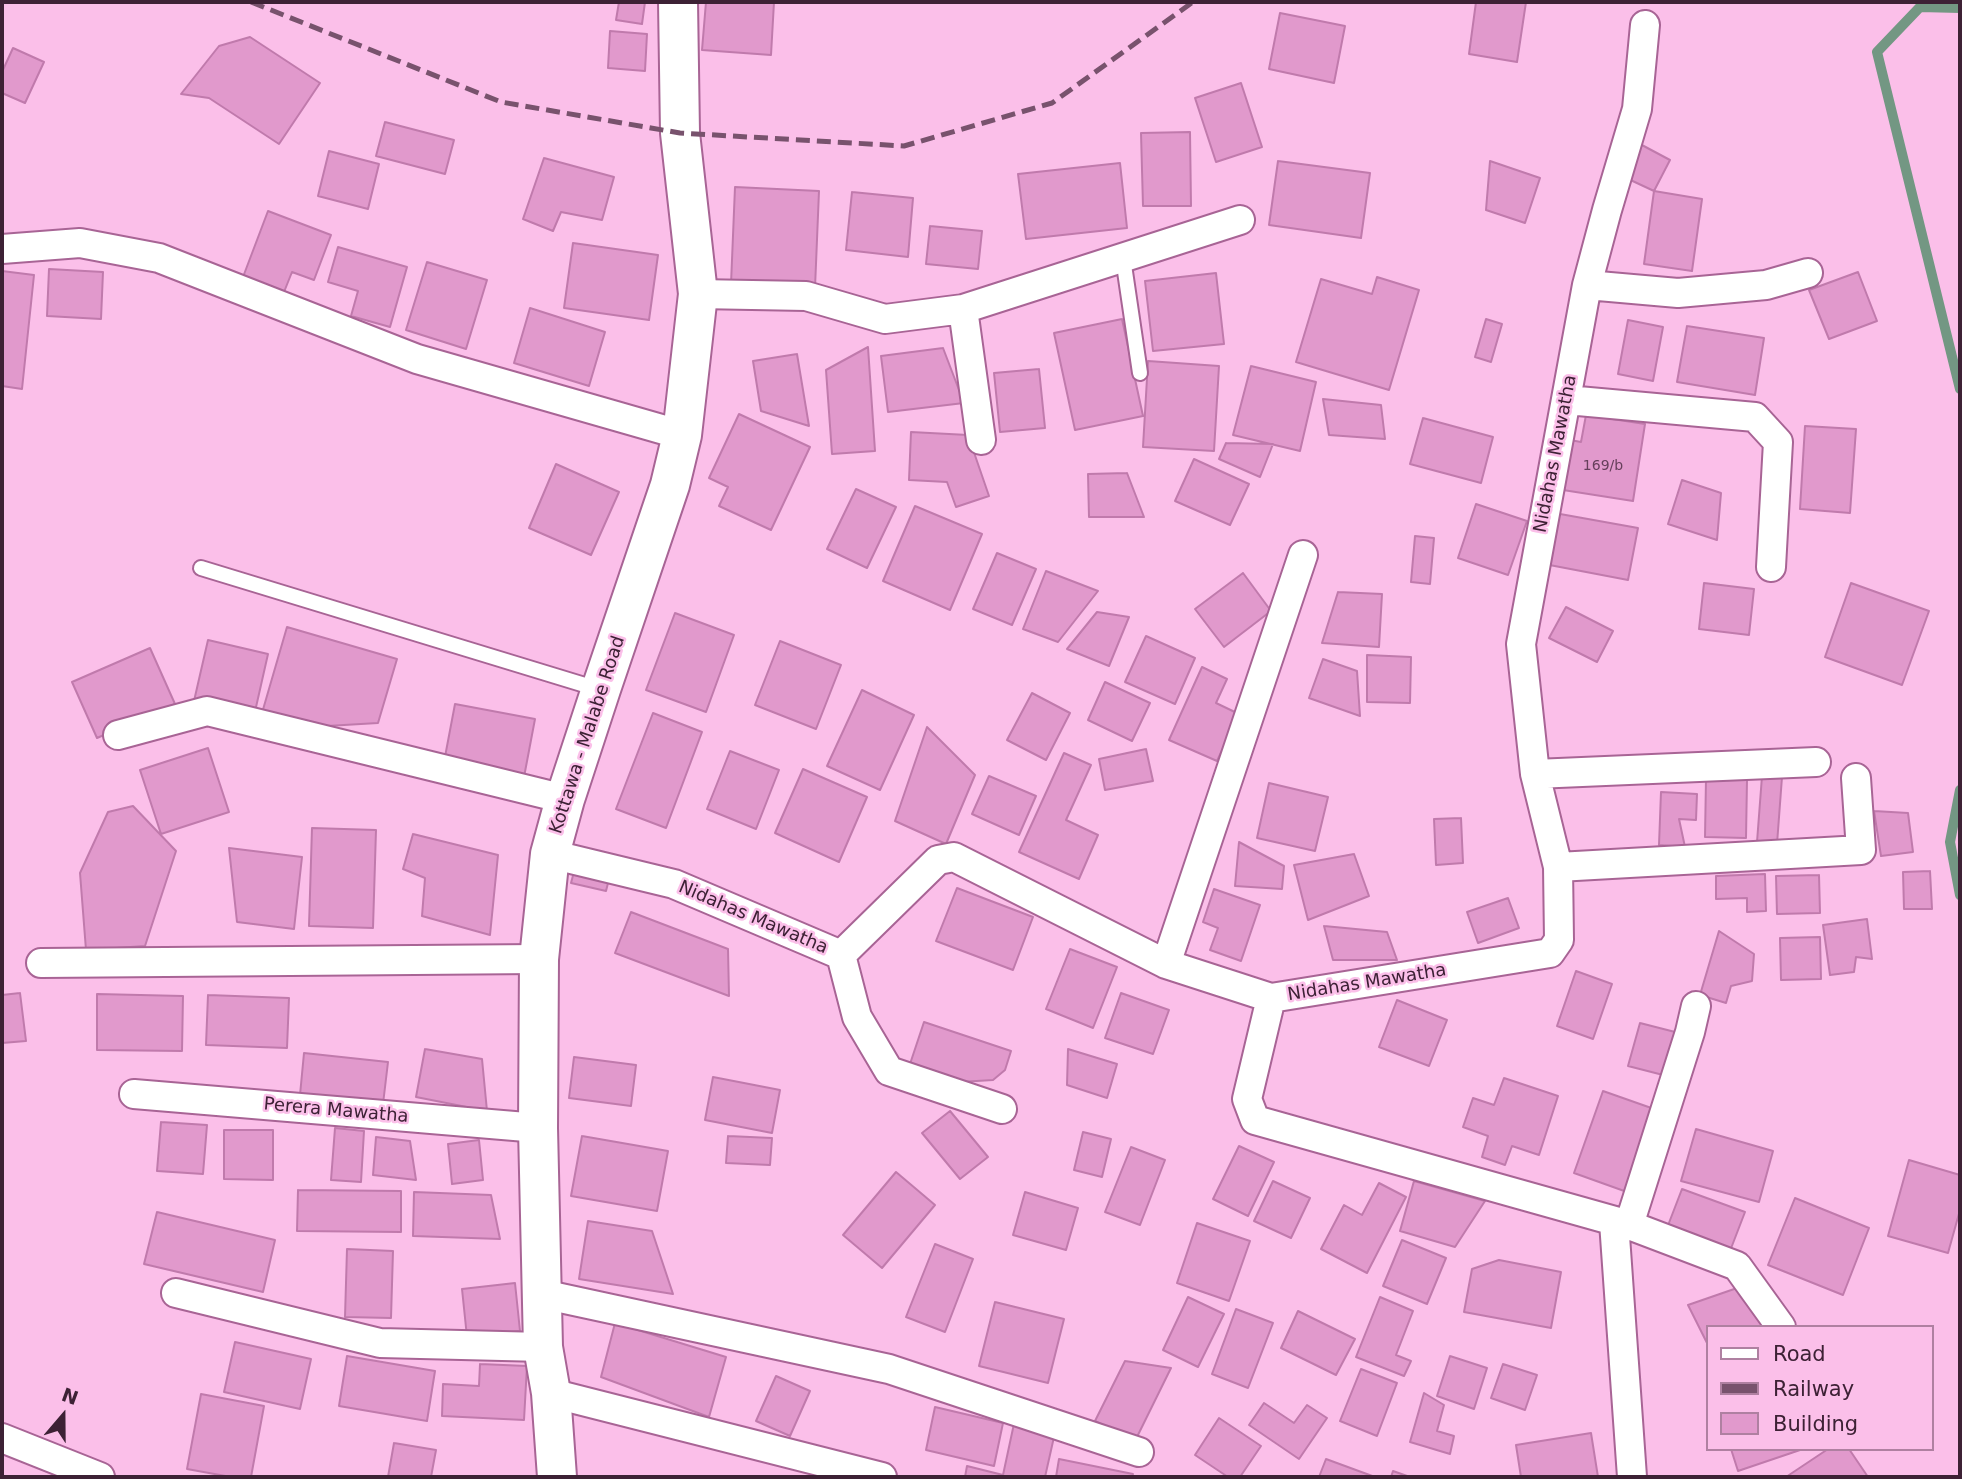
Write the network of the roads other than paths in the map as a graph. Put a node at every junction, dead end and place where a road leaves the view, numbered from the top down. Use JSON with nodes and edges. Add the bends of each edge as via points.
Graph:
{"nodes":[{"id":1,"x":678,"y":2,"type":"edge"},
{"id":2,"x":1645,"y":25,"type":"dead end"},
{"id":3,"x":1240,"y":220,"type":"dead end"},
{"id":4,"x":2,"y":249,"type":"edge"},
{"id":5,"x":1123,"y":258,"type":"junction"},
{"id":6,"x":1808,"y":273,"type":"dead end"},
{"id":7,"x":1587,"y":285,"type":"junction"},
{"id":8,"x":698,"y":294,"type":"junction"},
{"id":9,"x":963,"y":309,"type":"junction"},
{"id":10,"x":1140,"y":373,"type":"dead end"},
{"id":11,"x":1567,"y":400,"type":"junction"},
{"id":12,"x":682,"y":435,"type":"junction"},
{"id":13,"x":981,"y":440,"type":"dead end"},
{"id":14,"x":1303,"y":555,"type":"dead end"},
{"id":15,"x":1771,"y":567,"type":"dead end"},
{"id":16,"x":201,"y":568,"type":"dead end"},
{"id":17,"x":601,"y":690,"type":"junction"},
{"id":18,"x":118,"y":735,"type":"dead end"},
{"id":19,"x":1816,"y":762,"type":"dead end"},
{"id":20,"x":1535,"y":774,"type":"junction"},
{"id":21,"x":1856,"y":778,"type":"dead end"},
{"id":22,"x":565,"y":799,"type":"junction"},
{"id":23,"x":550,"y":854,"type":"junction"},
{"id":24,"x":1558,"y":867,"type":"junction"},
{"id":25,"x":841,"y":955,"type":"junction"},
{"id":26,"x":539,"y":959,"type":"junction"},
{"id":27,"x":41,"y":963,"type":"dead end"},
{"id":28,"x":1166,"y":964,"type":"junction"},
{"id":29,"x":1271,"y":998,"type":"junction"},
{"id":30,"x":1696,"y":1006,"type":"dead end"},
{"id":31,"x":134,"y":1094,"type":"dead end"},
{"id":32,"x":1002,"y":1109,"type":"dead end"},
{"id":33,"x":538,"y":1128,"type":"junction"},
{"id":34,"x":1622,"y":1223,"type":"junction"},
{"id":35,"x":176,"y":1293,"type":"dead end"},
{"id":36,"x":542,"y":1294,"type":"junction"},
{"id":37,"x":1780,"y":1325,"type":"edge"},
{"id":38,"x":543,"y":1347,"type":"junction"},
{"id":39,"x":551,"y":1393,"type":"junction"},
{"id":40,"x":2,"y":1438,"type":"edge"},
{"id":41,"x":1139,"y":1452,"type":"dead end"},
{"id":42,"x":100,"y":1477,"type":"edge"},
{"id":43,"x":557,"y":1477,"type":"edge"},
{"id":44,"x":882,"y":1477,"type":"edge"},
{"id":45,"x":1632,"y":1477,"type":"edge"}],
"edges":[{"from":1,"to":8,"type":"street","name":"Kottawa - Malabe Road","via":[[680,133]]},
{"from":2,"to":7,"type":"street","name":"Nidahas Mawatha","via":[[1637,109]]},
{"from":3,"to":5,"type":"street"},
{"from":4,"to":12,"type":"street","via":[[80,243],[159,258],[417,359]]},
{"from":5,"to":9,"type":"street"},
{"from":5,"to":10,"type":"lane"},
{"from":6,"to":7,"type":"street","via":[[1766,285],[1678,293]]},
{"from":7,"to":11,"type":"street","name":"Nidahas Mawatha"},
{"from":8,"to":9,"type":"street","via":[[806,296],[885,319]]},
{"from":8,"to":12,"type":"street","name":"Kottawa - Malabe Road"},
{"from":9,"to":13,"type":"street"},
{"from":11,"to":15,"type":"street","via":[[1755,417],[1778,442]]},
{"from":11,"to":20,"type":"street","name":"Nidahas Mawatha","via":[[1521,644]]},
{"from":12,"to":17,"type":"street","name":"Kottawa - Malabe Road","via":[[670,485]]},
{"from":14,"to":28,"type":"street"},
{"from":16,"to":17,"type":"lane"},
{"from":17,"to":22,"type":"street","name":"Kottawa - Malabe Road"},
{"from":18,"to":22,"type":"street","via":[[207,711]]},
{"from":19,"to":20,"type":"street"},
{"from":20,"to":24,"type":"street","name":"Nidahas Mawatha"},
{"from":21,"to":24,"type":"street","via":[[1861,850]]},
{"from":22,"to":23,"type":"street","name":"Kottawa - Malabe Road"},
{"from":23,"to":25,"type":"street","name":"Nidahas Mawatha","via":[[674,884]]},
{"from":23,"to":26,"type":"street","name":"Kottawa - Malabe Road"},
{"from":24,"to":29,"type":"street","name":"Nidahas Mawatha","via":[[1559,940],[1550,953]]},
{"from":25,"to":28,"type":"street","name":"Nidahas Mawatha","via":[[938,860],[954,857]]},
{"from":25,"to":32,"type":"street","via":[[857,1017],[889,1071]]},
{"from":26,"to":27,"type":"street"},
{"from":26,"to":33,"type":"street","name":"Kottawa - Malabe Road"},
{"from":28,"to":29,"type":"street","name":"Nidahas Mawatha"},
{"from":29,"to":34,"type":"street","via":[[1247,1099],[1255,1120]]},
{"from":30,"to":34,"type":"street"},
{"from":31,"to":33,"type":"street","name":"Perera Mawatha"},
{"from":33,"to":36,"type":"street","name":"Kottawa - Malabe Road"},
{"from":34,"to":37,"type":"street","via":[[1737,1266]]},
{"from":34,"to":45,"type":"street"},
{"from":35,"to":38,"type":"street","via":[[380,1343]]},
{"from":36,"to":38,"type":"street","name":"Kottawa - Malabe Road"},
{"from":36,"to":41,"type":"street","via":[[889,1369]]},
{"from":38,"to":39,"type":"street","name":"Kottawa - Malabe Road"},
{"from":39,"to":43,"type":"street","name":"Kottawa - Malabe Road"},
{"from":39,"to":44,"type":"street"},
{"from":40,"to":42,"type":"street"}]}
